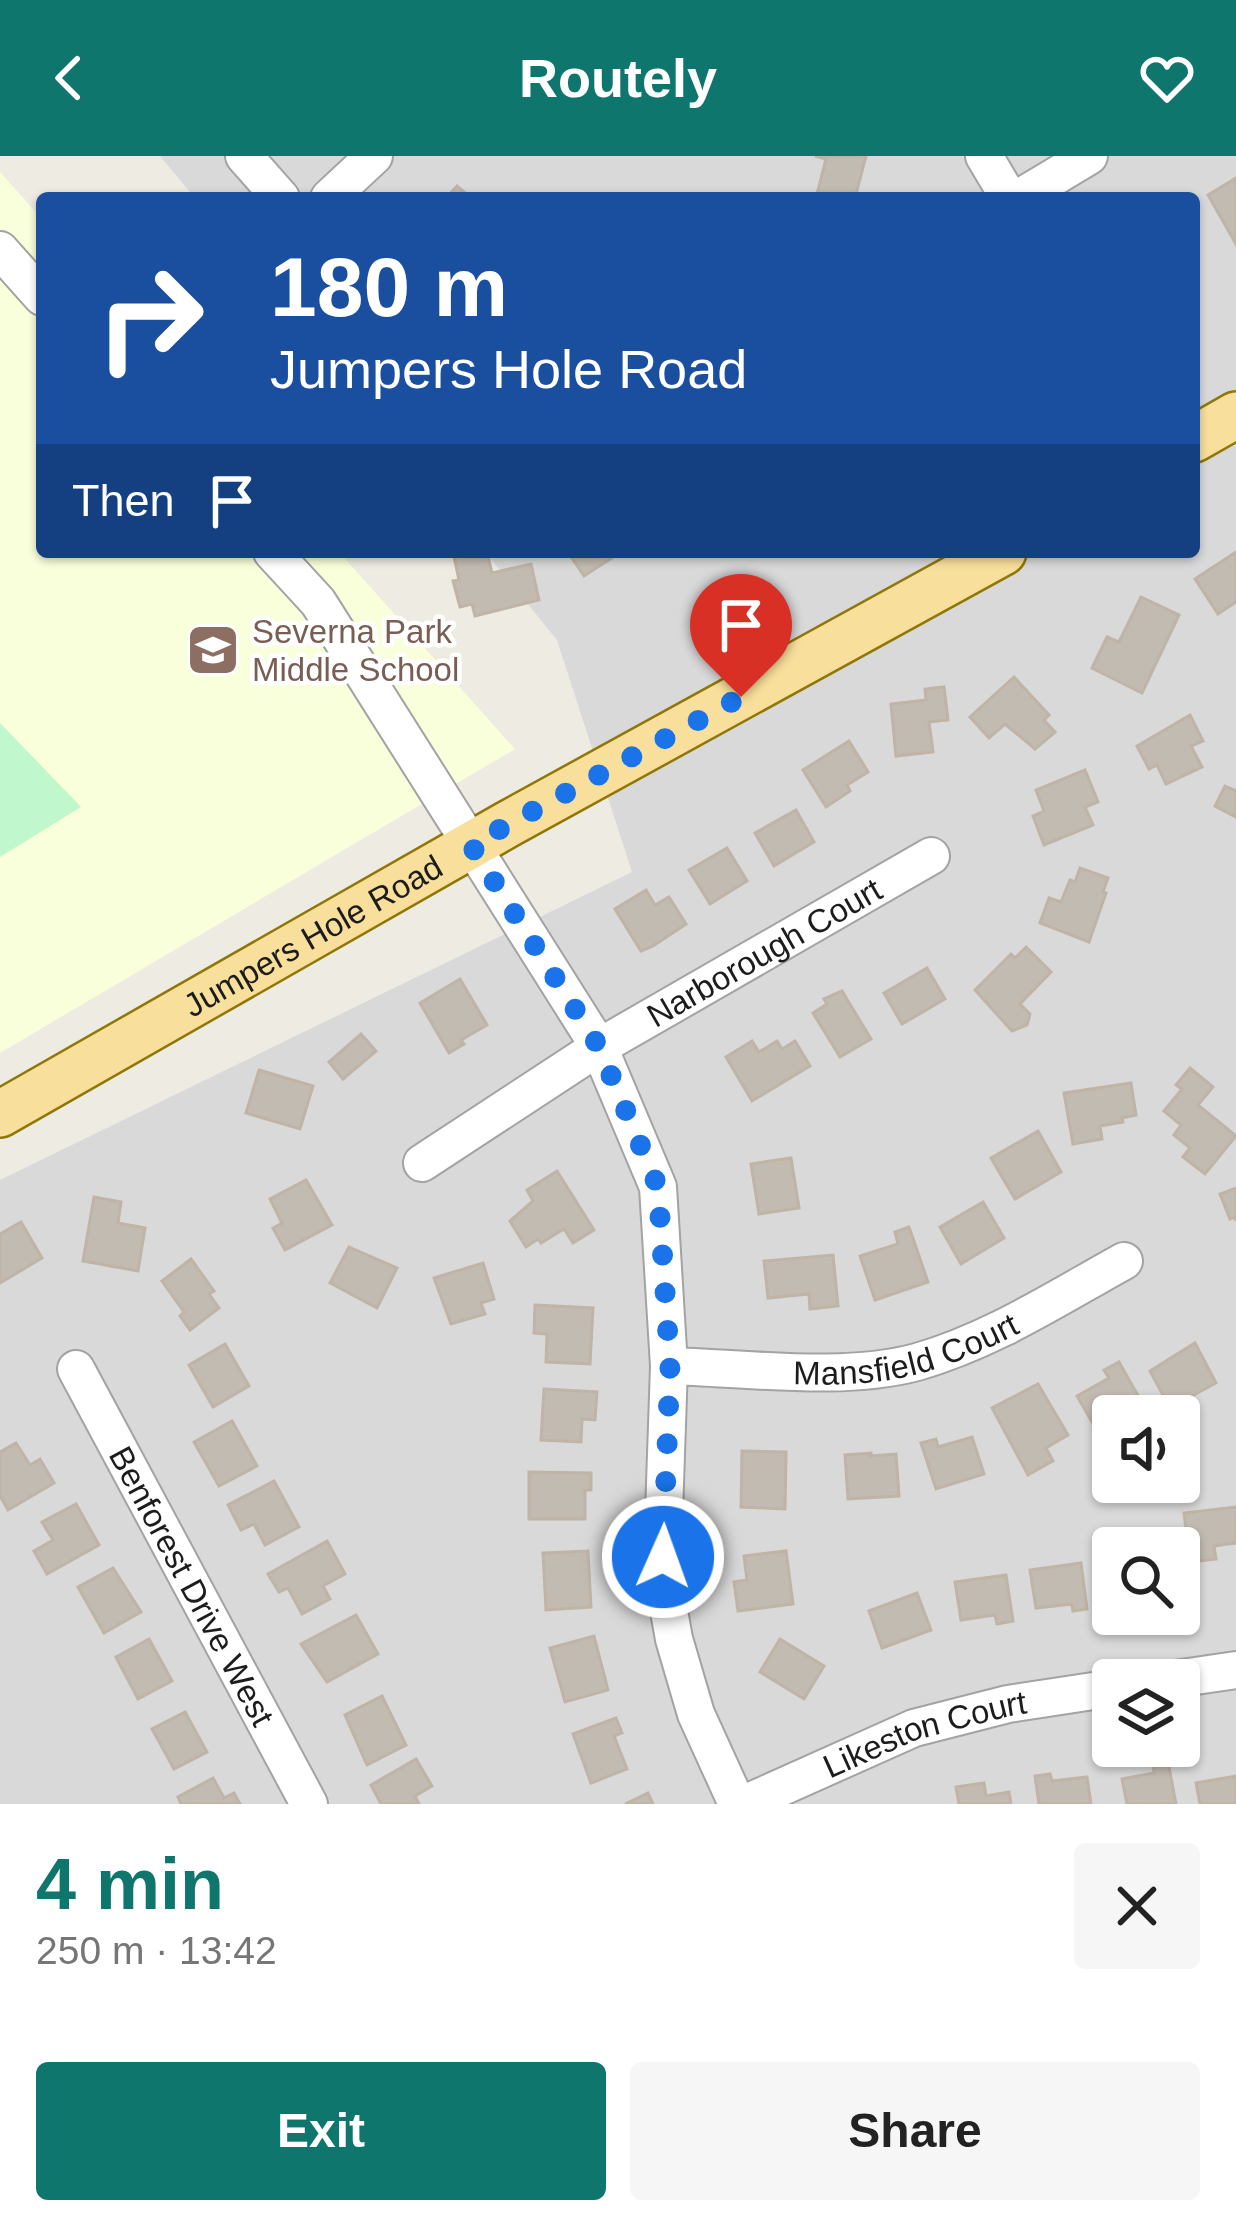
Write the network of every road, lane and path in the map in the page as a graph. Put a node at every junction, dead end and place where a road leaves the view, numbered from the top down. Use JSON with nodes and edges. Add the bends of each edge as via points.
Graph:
{"nodes":[{"id":1,"x":244,"y":156,"type":"edge"},
{"id":2,"x":374,"y":156,"type":"edge"},
{"id":3,"x":984,"y":156,"type":"edge"},
{"id":4,"x":1089,"y":156,"type":"edge"},
{"id":5,"x":275,"y":192,"type":"edge"},
{"id":6,"x":335,"y":192,"type":"edge"},
{"id":7,"x":1005,"y":192,"type":"edge"},
{"id":8,"x":1029,"y":192,"type":"edge"},
{"id":9,"x":0,"y":250,"type":"edge"},
{"id":10,"x":36,"y":290,"type":"edge"},
{"id":11,"x":1236,"y":415,"type":"edge"},
{"id":12,"x":1200,"y":436,"type":"edge"},
{"id":13,"x":278,"y":558,"type":"edge"},
{"id":14,"x":992,"y":558,"type":"edge"},
{"id":15,"x":471,"y":845,"type":"junction"},
{"id":16,"x":931,"y":856,"type":"dead end"},
{"id":17,"x":599,"y":1047,"type":"junction"},
{"id":18,"x":0,"y":1114,"type":"edge"},
{"id":19,"x":422,"y":1163,"type":"dead end"},
{"id":20,"x":1124,"y":1261,"type":"dead end"},
{"id":21,"x":670,"y":1366,"type":"junction"},
{"id":22,"x":76,"y":1369,"type":"dead end"},
{"id":23,"x":1236,"y":1670,"type":"edge"},
{"id":24,"x":1200,"y":1675,"type":"edge"},
{"id":25,"x":1092,"y":1691,"type":"edge"},
{"id":26,"x":309,"y":1804,"type":"edge"},
{"id":27,"x":740,"y":1804,"type":"edge"}],
"edges":[{"from":1,"to":5,"type":"street"},
{"from":2,"to":6,"type":"street"},
{"from":3,"to":7,"type":"street"},
{"from":4,"to":8,"type":"street"},
{"from":9,"to":10,"type":"street"},
{"from":11,"to":12,"type":"main road"},
{"from":13,"to":15,"type":"street","via":[[318,602]]},
{"from":14,"to":15,"type":"main road","name":"Jumpers Hole Road"},
{"from":15,"to":17,"type":"street"},
{"from":15,"to":18,"type":"main road","name":"Jumpers Hole Road"},
{"from":16,"to":17,"type":"street","name":"Narborough Court"},
{"from":17,"to":19,"type":"street","name":"Narborough Court"},
{"from":17,"to":21,"type":"street","via":[[658,1187]]},
{"from":20,"to":21,"type":"street","name":"Mansfield Court","via":[[978,1341],[914,1363],[858,1371]]},
{"from":21,"to":27,"type":"street","via":[[662,1572],[691,1696]]},
{"from":22,"to":26,"type":"street","name":"Benforest Drive West"},
{"from":23,"to":24,"type":"street"},
{"from":25,"to":27,"type":"street","name":"Likeston Court","via":[[914,1728]]}]}
